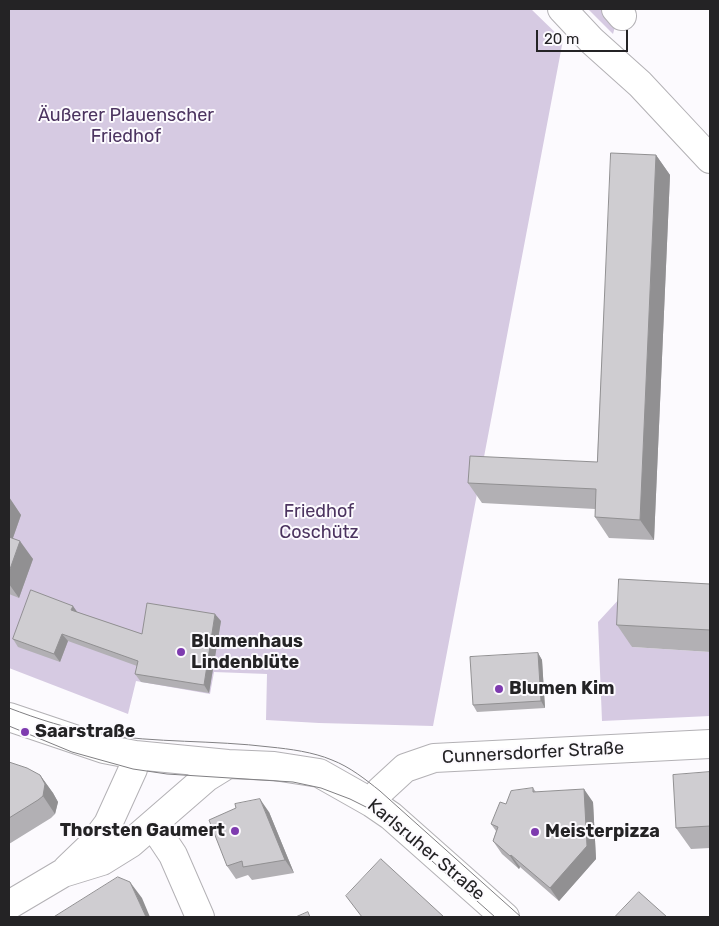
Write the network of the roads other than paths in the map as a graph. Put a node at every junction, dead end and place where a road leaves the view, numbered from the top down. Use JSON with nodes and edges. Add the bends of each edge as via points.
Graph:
{"nodes":[{"id":1,"x":562,"y":9,"type":"edge"},
{"id":2,"x":710,"y":159,"type":"edge"},
{"id":3,"x":9,"y":717,"type":"edge"},
{"id":4,"x":710,"y":744,"type":"edge"},
{"id":5,"x":135,"y":755,"type":"junction"},
{"id":6,"x":228,"y":764,"type":"junction"},
{"id":7,"x":372,"y":803,"type":"junction"},
{"id":8,"x":153,"y":825,"type":"junction"},
{"id":9,"x":63,"y":873,"type":"junction"},
{"id":10,"x":9,"y":905,"type":"edge"},
{"id":11,"x":200,"y":917,"type":"edge"},
{"id":12,"x":505,"y":917,"type":"edge"}],
"edges":[{"from":1,"to":2,"type":"street","via":[[640,84]]},
{"from":3,"to":5,"type":"street","name":"Karlsruher Straße","via":[[104,749]]},
{"from":4,"to":7,"type":"street","name":"Cunnersdorfer Straße","via":[[434,758],[405,768]]},
{"from":5,"to":6,"type":"street","name":"Karlsruher Straße"},
{"from":5,"to":9,"type":"street","via":[[133,769],[108,824]]},
{"from":6,"to":7,"type":"street","name":"Karlsruher Straße","via":[[274,766],[319,774]]},
{"from":6,"to":8,"type":"street","via":[[206,776]]},
{"from":7,"to":12,"type":"street","name":"Karlsruher Straße"},
{"from":8,"to":9,"type":"street","via":[[102,861]]},
{"from":8,"to":11,"type":"street","via":[[173,855]]},
{"from":9,"to":10,"type":"street"}]}
